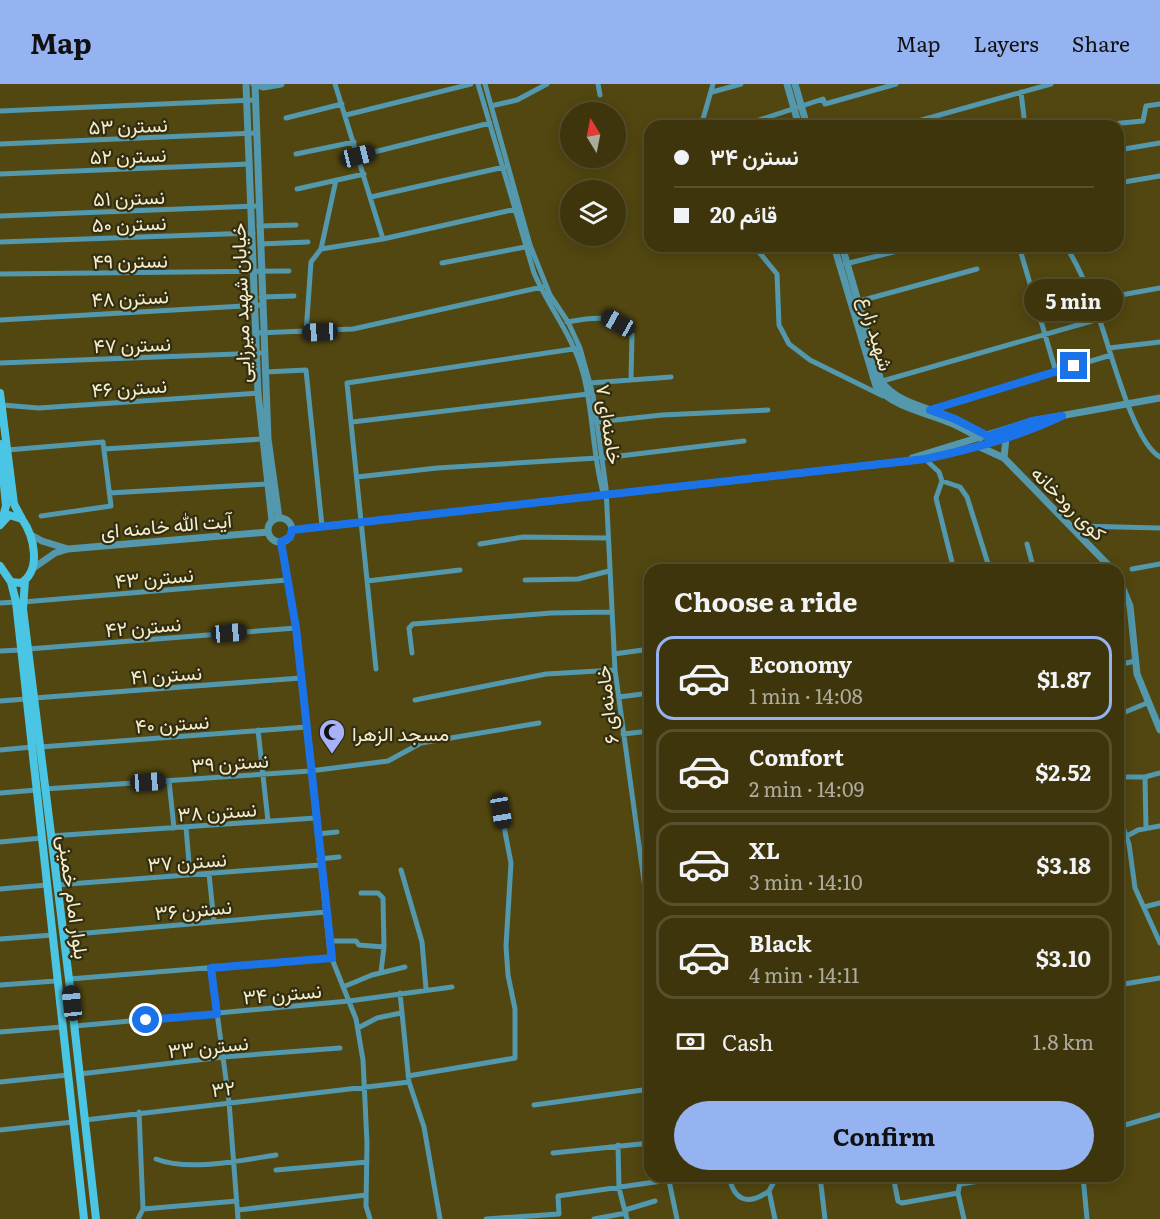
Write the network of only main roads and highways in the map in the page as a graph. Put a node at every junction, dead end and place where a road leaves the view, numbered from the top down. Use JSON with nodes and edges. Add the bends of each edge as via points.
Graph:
{"nodes":[{"id":1,"x":0,"y":393,"type":"edge"},
{"id":2,"x":2,"y":450,"type":"edge"},
{"id":3,"x":22,"y":519,"type":"junction"},
{"id":4,"x":1,"y":524,"type":"edge"},
{"id":5,"x":0,"y":568,"type":"edge"},
{"id":6,"x":25,"y":580,"type":"junction"},
{"id":7,"x":11,"y":582,"type":"junction"},
{"id":8,"x":19,"y":602,"type":"junction"},
{"id":9,"x":52,"y":885,"type":"junction"},
{"id":10,"x":90,"y":1167,"type":"junction"},
{"id":11,"x":78,"y":1168,"type":"junction"},
{"id":12,"x":84,"y":1219,"type":"edge"},
{"id":13,"x":96,"y":1219,"type":"edge"}],
"edges":[{"from":1,"to":2,"type":"main road"},
{"from":2,"to":3,"type":"main road","via":[[14,504]]},
{"from":2,"to":4,"type":"main road","via":[[6,506]]},
{"from":3,"to":4,"type":"main road","via":[[9,515]]},
{"from":3,"to":6,"type":"main road","via":[[31,534],[34,552],[32,569]]},
{"from":5,"to":7,"type":"main road"},
{"from":6,"to":7,"type":"main road"},
{"from":6,"to":8,"type":"main road","name":"بلوار امام خمینی"},
{"from":7,"to":8,"type":"main road","name":"بلوار امام خمینی"},
{"from":8,"to":9,"type":"main road","name":"بلوار امام خمینی"},
{"from":9,"to":10,"type":"main road","name":"بلوار امام خمینی","via":[[69,979]]},
{"from":9,"to":11,"type":"main road","name":"بلوار امام خمینی","via":[[56,981]]},
{"from":10,"to":11,"type":"main road"},
{"from":10,"to":13,"type":"main road","name":"بلوار امام خمینی"},
{"from":11,"to":12,"type":"main road","name":"بلوار امام خمینی"}]}
